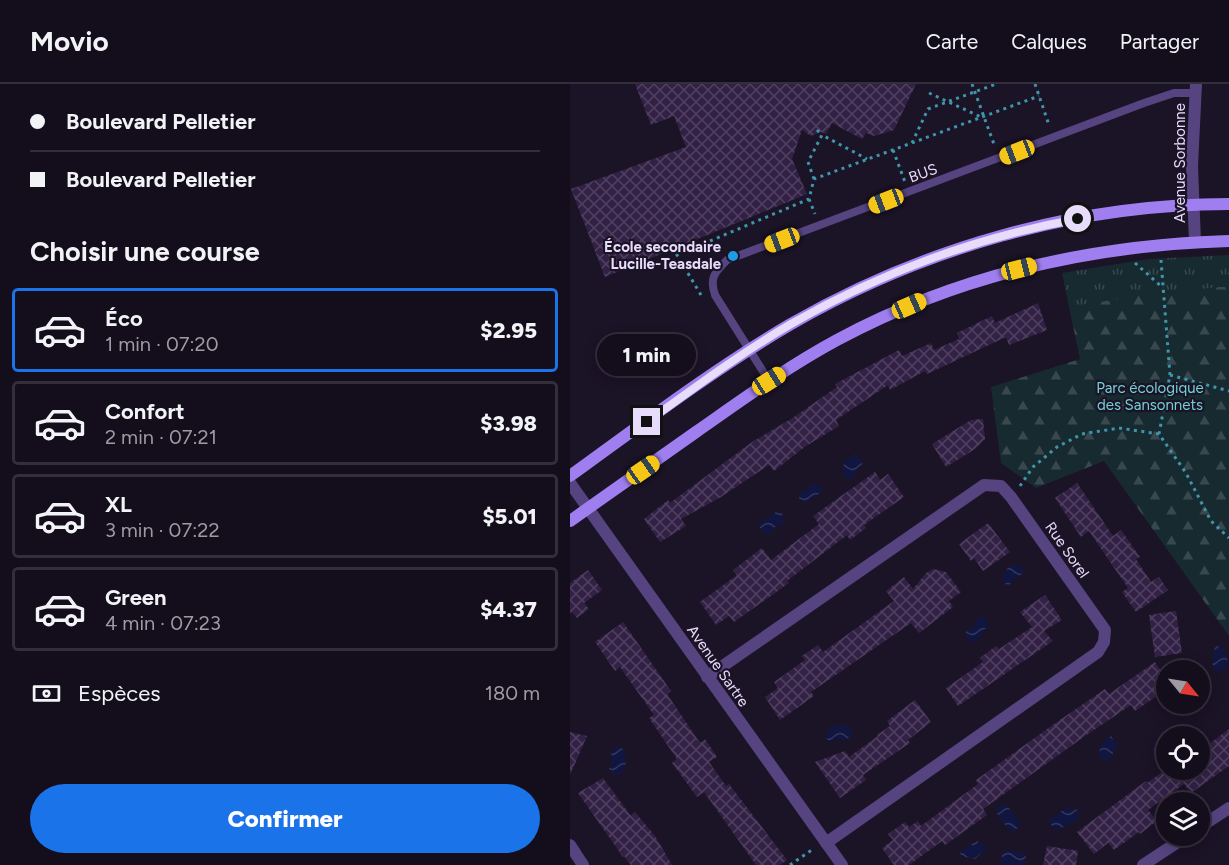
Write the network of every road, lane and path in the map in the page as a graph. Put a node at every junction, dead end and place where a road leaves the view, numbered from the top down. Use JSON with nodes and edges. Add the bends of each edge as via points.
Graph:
{"nodes":[{"id":1,"x":972,"y":84,"type":"edge"},
{"id":2,"x":996,"y":84,"type":"edge"},
{"id":3,"x":1035,"y":84,"type":"edge"},
{"id":4,"x":1196,"y":88,"type":"edge"},
{"id":5,"x":975,"y":92,"type":"junction"},
{"id":6,"x":929,"y":93,"type":"dead end"},
{"id":7,"x":1039,"y":96,"type":"junction"},
{"id":8,"x":948,"y":102,"type":"junction"},
{"id":9,"x":983,"y":117,"type":"junction"},
{"id":10,"x":817,"y":130,"type":"dead end"},
{"id":11,"x":822,"y":135,"type":"junction"},
{"id":12,"x":1053,"y":138,"type":"junction"},
{"id":13,"x":912,"y":143,"type":"junction"},
{"id":14,"x":892,"y":150,"type":"junction"},
{"id":15,"x":867,"y":159,"type":"junction"},
{"id":16,"x":999,"y":159,"type":"junction"},
{"id":17,"x":814,"y":179,"type":"junction"},
{"id":18,"x":909,"y":192,"type":"junction"},
{"id":19,"x":1193,"y":204,"type":"junction"},
{"id":20,"x":1229,"y":204,"type":"edge"},
{"id":21,"x":1229,"y":241,"type":"edge"},
{"id":22,"x":1195,"y":242,"type":"junction"},
{"id":23,"x":677,"y":255,"type":"dead end"},
{"id":24,"x":1161,"y":255,"type":"dead end"},
{"id":25,"x":1130,"y":259,"type":"dead end"},
{"id":26,"x":1163,"y":288,"type":"junction"},
{"id":27,"x":750,"y":350,"type":"junction"},
{"id":28,"x":1170,"y":375,"type":"junction"},
{"id":29,"x":769,"y":381,"type":"junction"},
{"id":30,"x":1229,"y":391,"type":"edge"},
{"id":31,"x":1159,"y":434,"type":"junction"},
{"id":32,"x":570,"y":476,"type":"edge"},
{"id":33,"x":570,"y":483,"type":"edge"},
{"id":34,"x":1011,"y":497,"type":"junction"},
{"id":35,"x":588,"y":508,"type":"junction"},
{"id":36,"x":570,"y":521,"type":"edge"},
{"id":37,"x":1229,"y":538,"type":"edge"},
{"id":38,"x":707,"y":677,"type":"junction"},
{"id":39,"x":1229,"y":808,"type":"edge"},
{"id":40,"x":1210,"y":820,"type":"edge"},
{"id":41,"x":826,"y":843,"type":"junction"},
{"id":42,"x":570,"y":845,"type":"edge"},
{"id":43,"x":1172,"y":846,"type":"edge"},
{"id":44,"x":583,"y":865,"type":"edge"},
{"id":45,"x":790,"y":865,"type":"edge"},
{"id":46,"x":842,"y":865,"type":"edge"},
{"id":47,"x":1143,"y":865,"type":"edge"}],
"edges":[{"from":1,"to":5,"type":"path"},
{"from":2,"to":5,"type":"path"},
{"from":3,"to":7,"type":"path"},
{"from":4,"to":12,"type":"lane","name":"BUS","via":[[1166,95]]},
{"from":4,"to":19,"type":"street","name":"Avenue Sorbonne"},
{"from":5,"to":8,"type":"path"},
{"from":5,"to":9,"type":"path"},
{"from":6,"to":8,"type":"path"},
{"from":7,"to":9,"type":"path"},
{"from":7,"to":12,"type":"path"},
{"from":8,"to":9,"type":"path"},
{"from":8,"to":13,"type":"path","via":[[928,109]]},
{"from":9,"to":13,"type":"path"},
{"from":9,"to":16,"type":"path"},
{"from":10,"to":11,"type":"path"},
{"from":11,"to":15,"type":"path"},
{"from":11,"to":17,"type":"path","via":[[808,162]]},
{"from":12,"to":16,"type":"lane","name":"BUS"},
{"from":13,"to":14,"type":"path"},
{"from":14,"to":15,"type":"path"},
{"from":14,"to":18,"type":"path"},
{"from":15,"to":17,"type":"path"},
{"from":16,"to":18,"type":"lane","name":"BUS"},
{"from":17,"to":23,"type":"path","via":[[809,199]]},
{"from":18,"to":27,"type":"lane","name":"BUS","via":[[727,260],[712,278],[715,295]]},
{"from":19,"to":20,"type":"street"},
{"from":19,"to":22,"type":"street","name":"Avenue Sorbonne"},
{"from":19,"to":27,"type":"street","via":[[1063,221],[972,244],[854,291]]},
{"from":21,"to":22,"type":"street"},
{"from":22,"to":29,"type":"street","via":[[1092,253],[956,288],[866,326]]},
{"from":24,"to":26,"type":"path"},
{"from":25,"to":26,"type":"path"},
{"from":26,"to":28,"type":"path"},
{"from":27,"to":29,"type":"lane","name":"BUS"},
{"from":27,"to":32,"type":"street"},
{"from":28,"to":30,"type":"path"},
{"from":28,"to":31,"type":"path"},
{"from":29,"to":35,"type":"street"},
{"from":31,"to":34,"type":"path","via":[[1119,428],[1082,434],[1057,447],[1033,467]]},
{"from":31,"to":37,"type":"path","via":[[1186,473],[1211,521]]},
{"from":33,"to":35,"type":"street","name":"Avenue Sartre"},
{"from":34,"to":38,"type":"street","name":"Rue Sorel","via":[[1001,486],[984,485]]},
{"from":34,"to":41,"type":"street","name":"Rue Sorel","via":[[1105,630],[1104,642],[1098,652]]},
{"from":35,"to":36,"type":"street"},
{"from":35,"to":38,"type":"street","name":"Avenue Sartre"},
{"from":38,"to":41,"type":"street","name":"Avenue Sartre"},
{"from":39,"to":40,"type":"street"},
{"from":41,"to":45,"type":"path"},
{"from":41,"to":46,"type":"street","name":"Avenue Sartre"},
{"from":42,"to":44,"type":"street"},
{"from":43,"to":47,"type":"street"}]}
